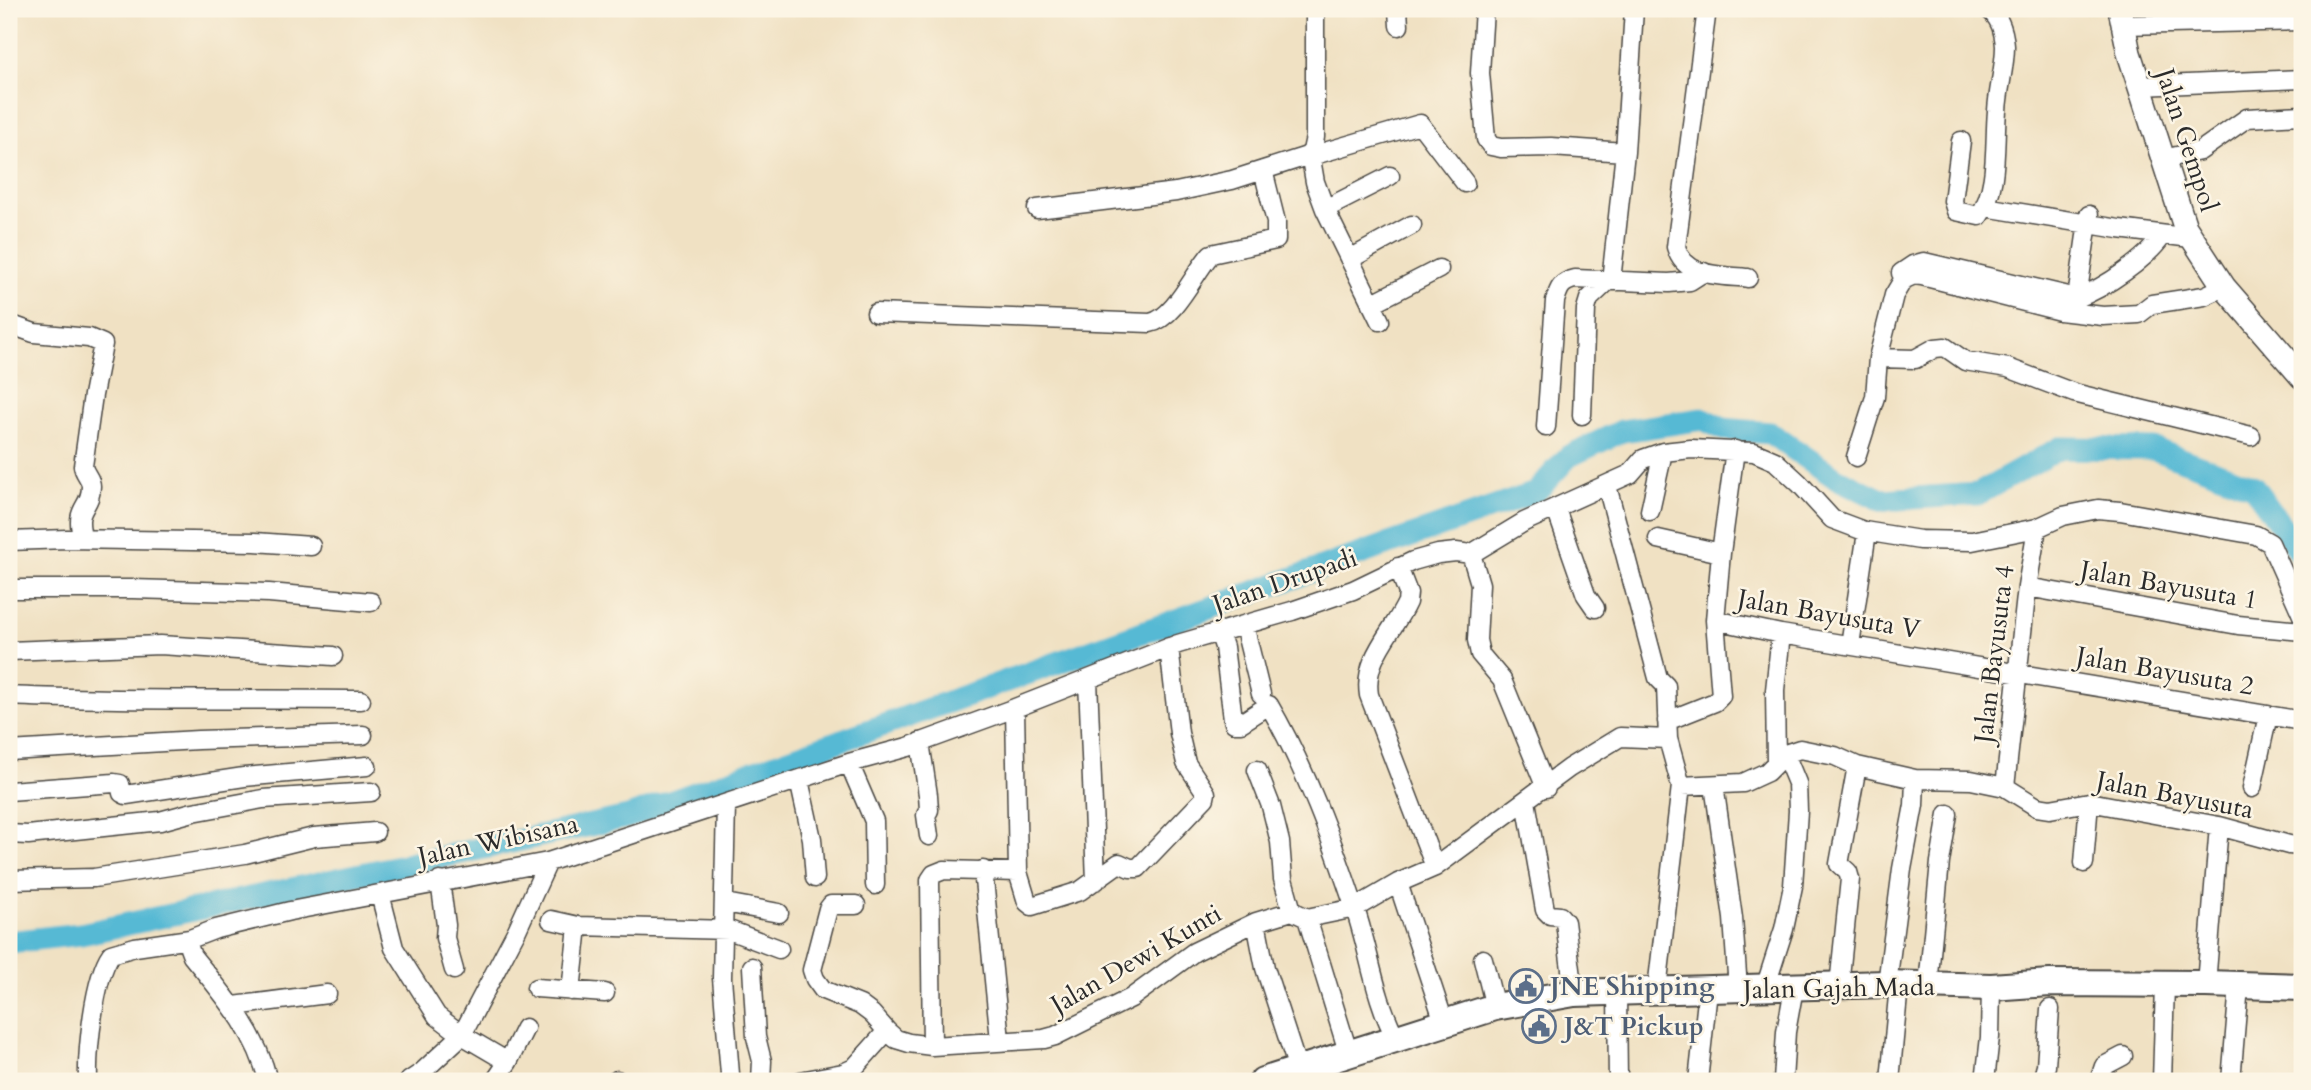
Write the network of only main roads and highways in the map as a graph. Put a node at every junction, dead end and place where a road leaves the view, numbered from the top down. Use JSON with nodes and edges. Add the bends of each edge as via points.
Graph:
{"nodes":[{"id":1,"x":2122,"y":17,"type":"edge"},
{"id":2,"x":2302,"y":377,"type":"edge"},
{"id":3,"x":2302,"y":987,"type":"edge"},
{"id":4,"x":1263,"y":1081,"type":"edge"}],
"edges":[{"from":1,"to":2,"type":"main road","name":"Jalan Gempol","via":[[2129,53],[2188,232],[2224,287]]},
{"from":3,"to":4,"type":"highway","name":"Jalan Gajah Mada","via":[[1893,984],[1574,993],[1495,1007]]}]}
